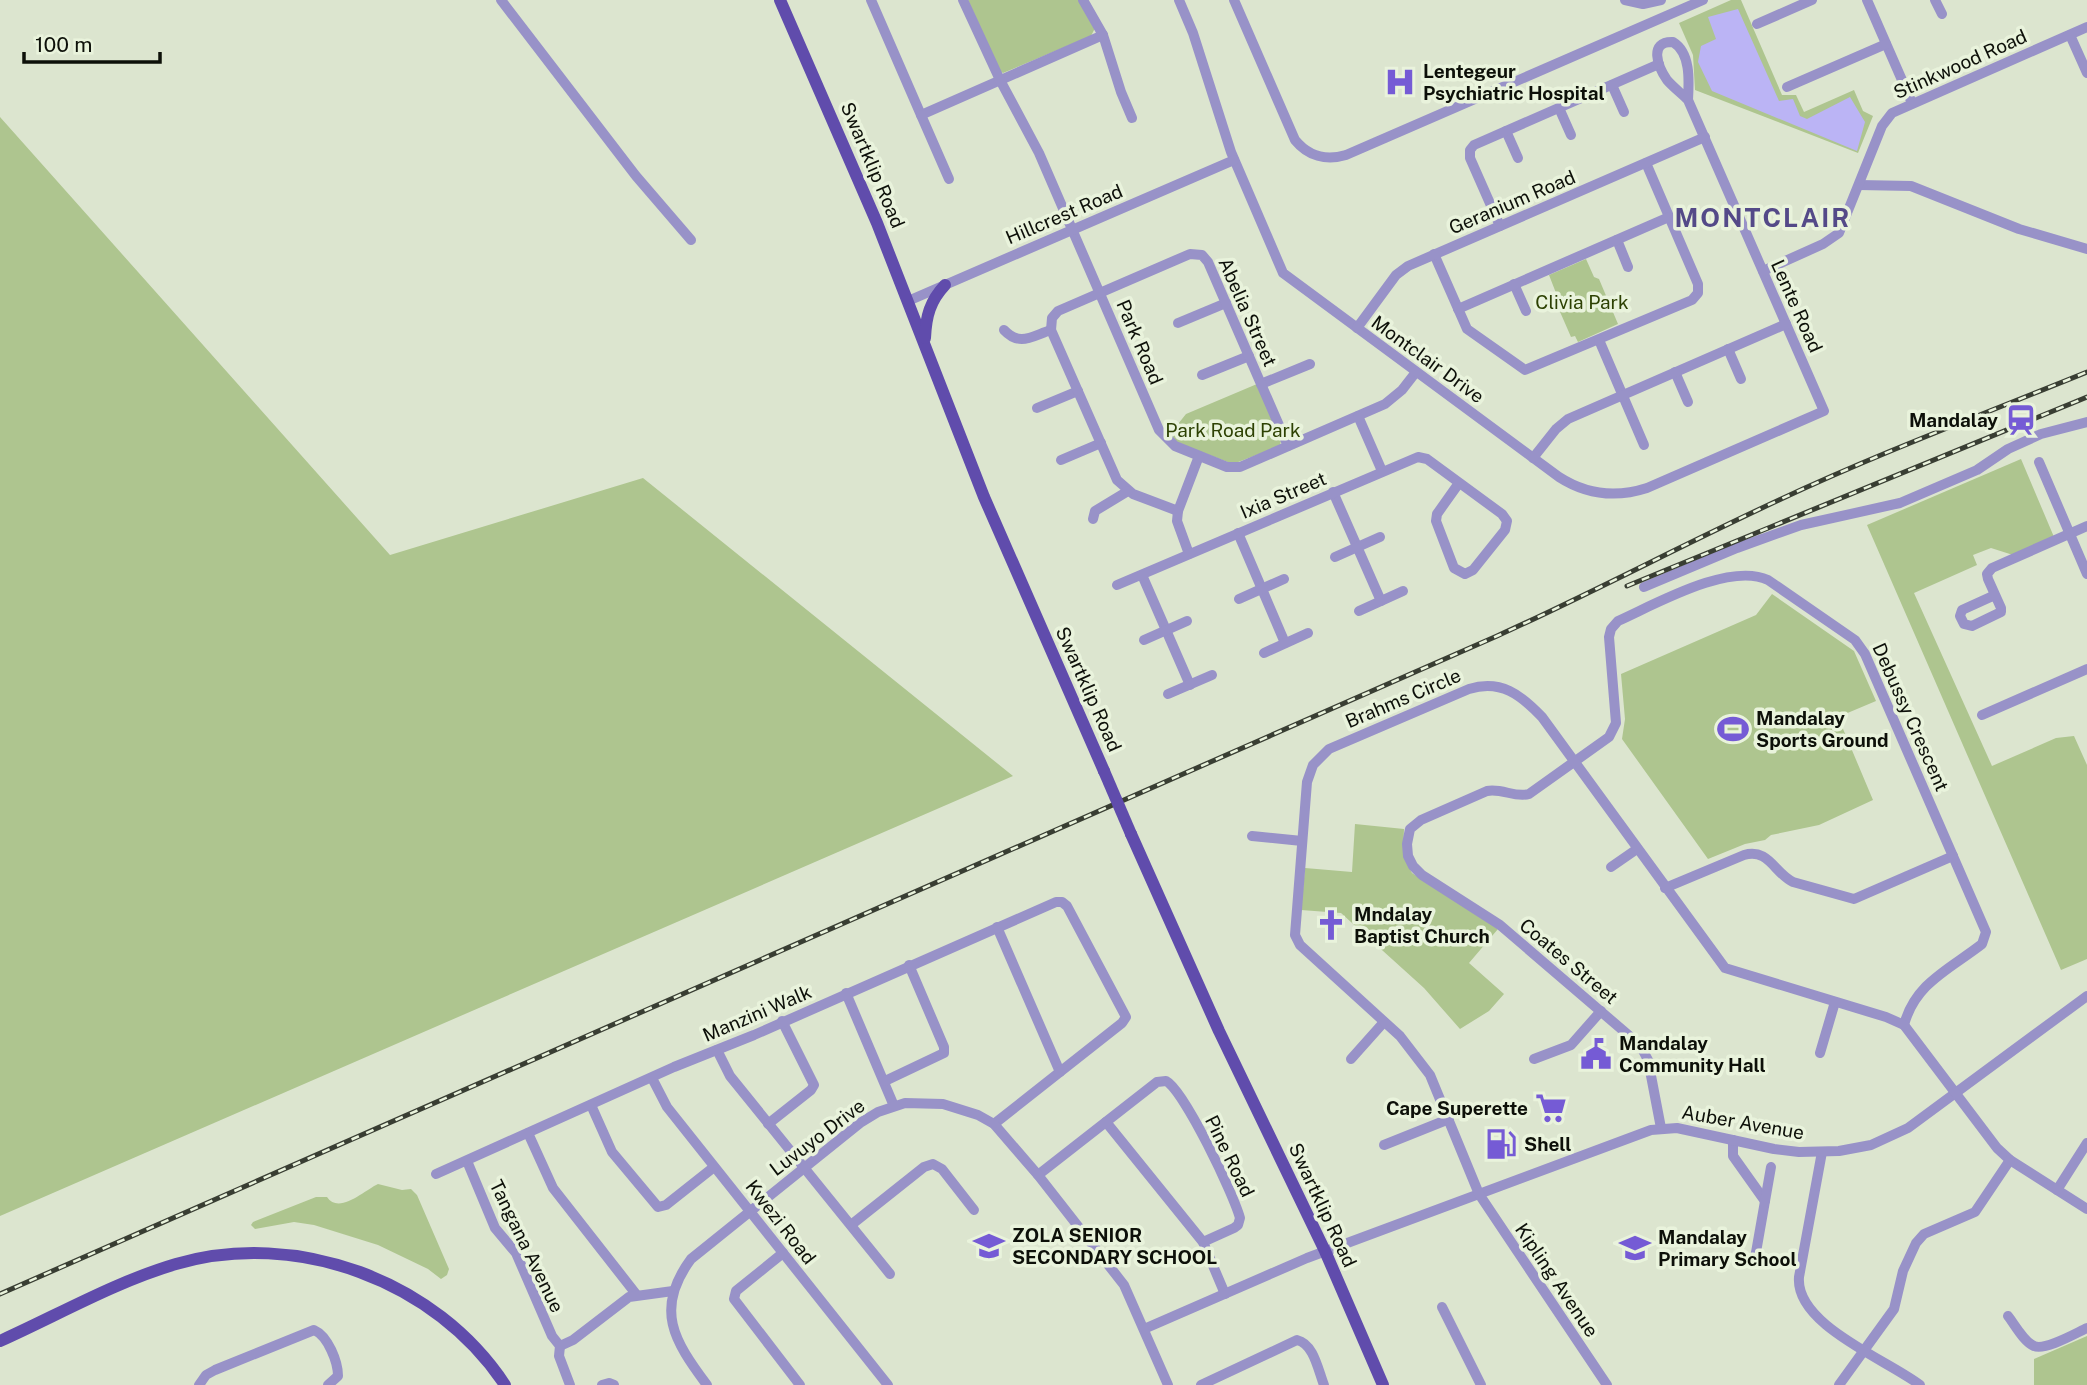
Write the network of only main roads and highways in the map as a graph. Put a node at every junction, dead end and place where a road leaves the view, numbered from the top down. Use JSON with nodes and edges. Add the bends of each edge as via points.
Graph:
{"nodes":[{"id":1,"x":780,"y":0,"type":"edge"},
{"id":2,"x":945,"y":285,"type":"road end"},
{"id":3,"x":925,"y":344,"type":"junction"},
{"id":4,"x":0,"y":1341,"type":"edge"},
{"id":5,"x":505,"y":1385,"type":"edge"},
{"id":6,"x":1383,"y":1385,"type":"edge"}],
"edges":[{"from":1,"to":3,"type":"main road","name":"Swartklip Road"},
{"from":2,"to":3,"type":"main road","via":[[927,314]]},
{"from":3,"to":6,"type":"main road","name":"Swartklip Road","bridge":true,"via":[[984,497],[1131,834]]},
{"from":4,"to":5,"type":"main road","via":[[177,1264],[238,1254],[293,1256],[371,1276],[420,1302],[469,1341]]}]}
